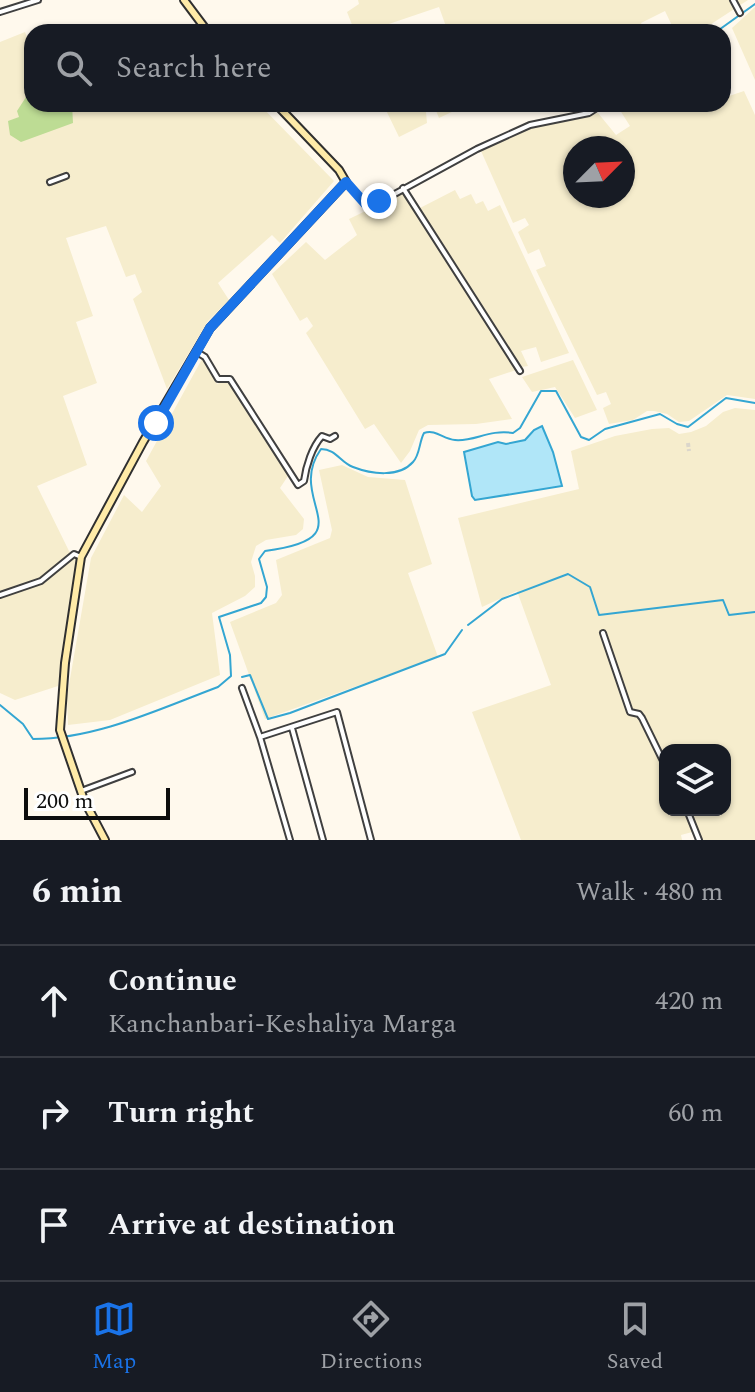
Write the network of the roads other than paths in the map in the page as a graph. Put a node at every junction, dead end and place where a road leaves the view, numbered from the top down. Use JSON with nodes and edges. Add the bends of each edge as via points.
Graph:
{"nodes":[{"id":1,"x":38,"y":0,"type":"edge"},
{"id":2,"x":184,"y":0,"type":"edge"},
{"id":3,"x":733,"y":0,"type":"edge"},
{"id":4,"x":0,"y":12,"type":"edge"},
{"id":5,"x":740,"y":13,"type":"dead end"},
{"id":6,"x":202,"y":24,"type":"edge"},
{"id":7,"x":284,"y":112,"type":"edge"},
{"id":8,"x":591,"y":112,"type":"edge"},
{"id":9,"x":66,"y":176,"type":"dead end"},
{"id":10,"x":50,"y":182,"type":"dead end"},
{"id":11,"x":346,"y":182,"type":"junction"},
{"id":12,"x":403,"y":188,"type":"junction"},
{"id":13,"x":197,"y":352,"type":"junction"},
{"id":14,"x":520,"y":371,"type":"dead end"},
{"id":15,"x":335,"y":436,"type":"dead end"},
{"id":16,"x":81,"y":557,"type":"junction"},
{"id":17,"x":0,"y":595,"type":"edge"},
{"id":18,"x":603,"y":633,"type":"dead end"},
{"id":19,"x":242,"y":688,"type":"dead end"},
{"id":20,"x":292,"y":728,"type":"junction"},
{"id":21,"x":260,"y":737,"type":"junction"},
{"id":22,"x":659,"y":753,"type":"edge"},
{"id":23,"x":132,"y":772,"type":"dead end"},
{"id":24,"x":81,"y":791,"type":"junction"},
{"id":25,"x":689,"y":816,"type":"edge"},
{"id":26,"x":105,"y":840,"type":"edge"},
{"id":27,"x":290,"y":840,"type":"edge"},
{"id":28,"x":323,"y":840,"type":"edge"},
{"id":29,"x":371,"y":840,"type":"edge"},
{"id":30,"x":699,"y":840,"type":"edge"}],
"edges":[{"from":1,"to":4,"type":"street"},
{"from":2,"to":6,"type":"street"},
{"from":3,"to":5,"type":"street"},
{"from":7,"to":11,"type":"street"},
{"from":8,"to":12,"type":"street","via":[[530,125]]},
{"from":9,"to":10,"type":"street"},
{"from":11,"to":12,"type":"street","via":[[369,208]]},
{"from":11,"to":13,"type":"street","via":[[237,297]]},
{"from":12,"to":14,"type":"street"},
{"from":13,"to":15,"type":"street","via":[[218,379],[230,379],[298,485],[317,440]]},
{"from":13,"to":16,"type":"street"},
{"from":16,"to":17,"type":"street","via":[[74,554],[41,581]]},
{"from":16,"to":24,"type":"street","via":[[60,730]]},
{"from":18,"to":22,"type":"street","via":[[630,712],[642,718]]},
{"from":19,"to":21,"type":"street"},
{"from":20,"to":21,"type":"street"},
{"from":20,"to":28,"type":"street"},
{"from":20,"to":29,"type":"street","via":[[337,712]]},
{"from":21,"to":27,"type":"street"},
{"from":23,"to":24,"type":"street"},
{"from":24,"to":26,"type":"street"},
{"from":25,"to":30,"type":"street"}]}
